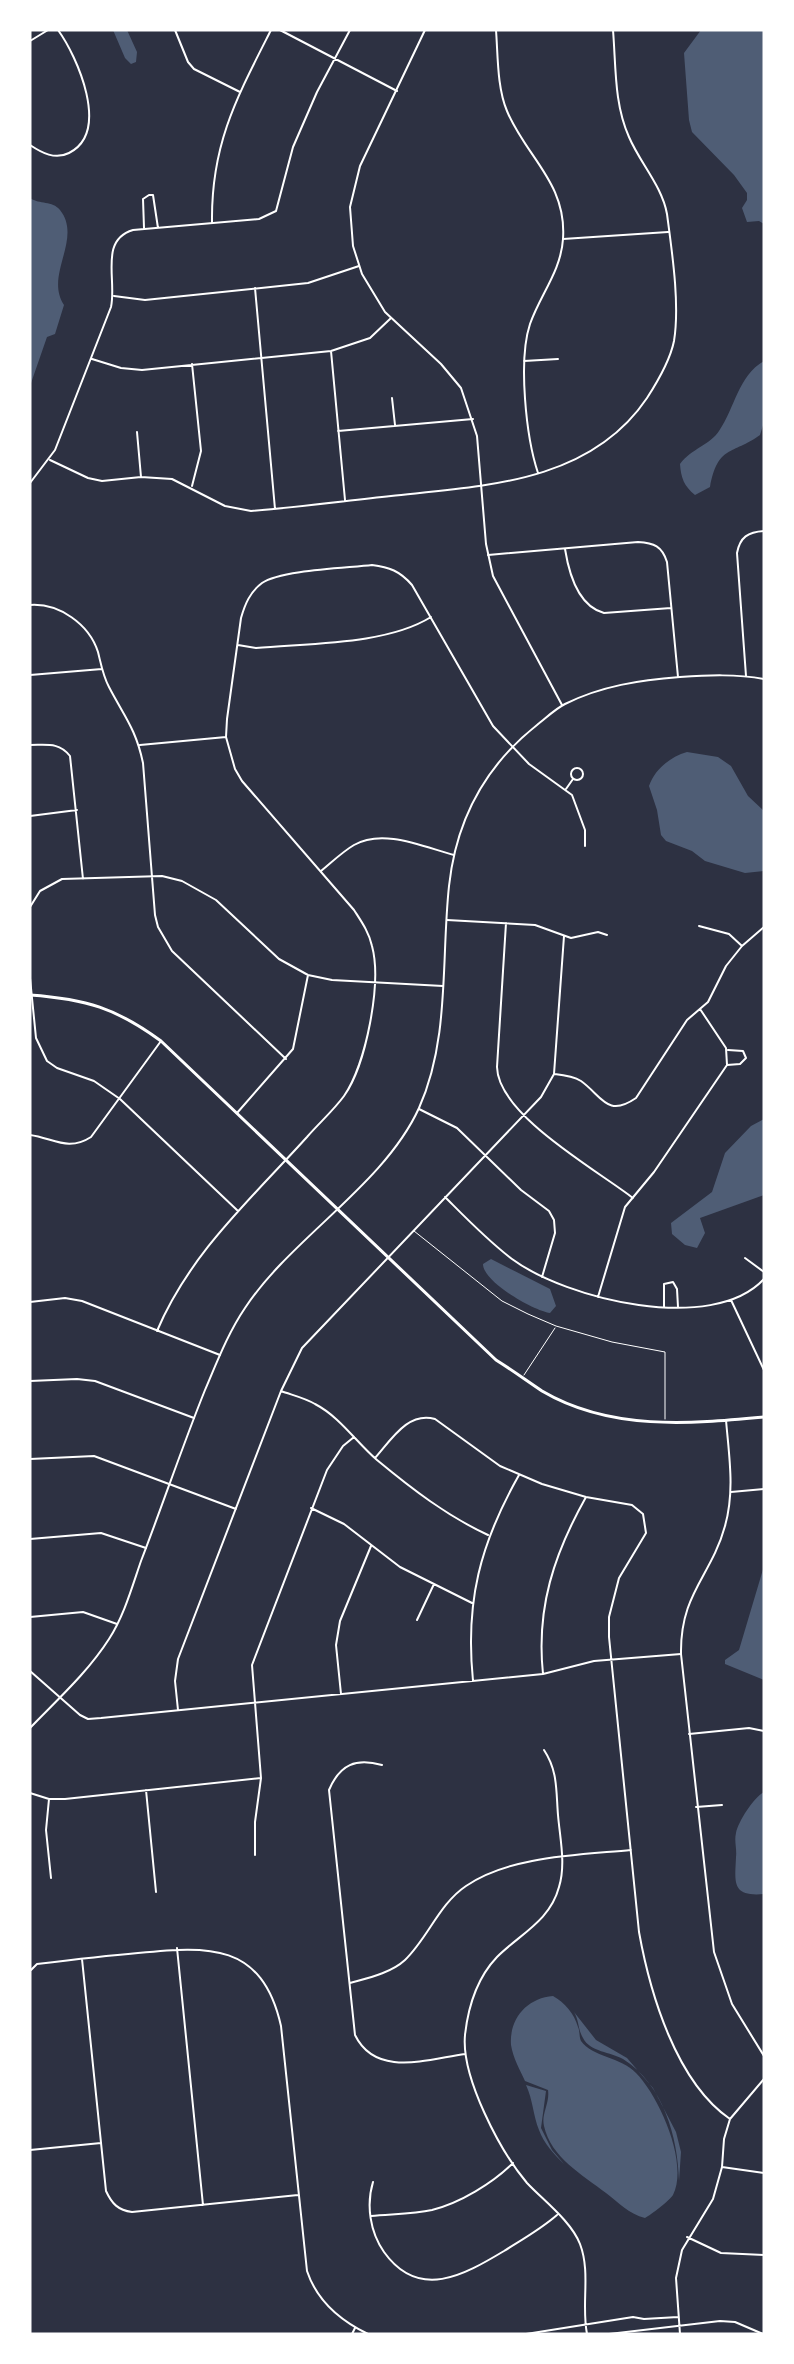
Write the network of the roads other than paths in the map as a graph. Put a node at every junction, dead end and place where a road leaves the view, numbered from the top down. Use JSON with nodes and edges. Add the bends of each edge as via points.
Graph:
{"nodes":[{"id":1,"x":48,"y":30,"type":"edge"},
{"id":2,"x":58,"y":30,"type":"edge"},
{"id":3,"x":175,"y":30,"type":"edge"},
{"id":4,"x":271,"y":30,"type":"edge"},
{"id":5,"x":280,"y":30,"type":"edge"},
{"id":6,"x":350,"y":30,"type":"edge"},
{"id":7,"x":425,"y":30,"type":"edge"},
{"id":8,"x":496,"y":30,"type":"edge"},
{"id":9,"x":613,"y":30,"type":"edge"},
{"id":10,"x":30,"y":41,"type":"edge"},
{"id":11,"x":335,"y":59,"type":"junction"},
{"id":12,"x":397,"y":91,"type":"junction"},
{"id":13,"x":240,"y":92,"type":"junction"},
{"id":14,"x":30,"y":145,"type":"edge"},
{"id":15,"x":212,"y":222,"type":"junction"},
{"id":16,"x":158,"y":228,"type":"junction"},
{"id":17,"x":144,"y":229,"type":"junction"},
{"id":18,"x":668,"y":232,"type":"junction"},
{"id":19,"x":563,"y":238,"type":"junction"},
{"id":20,"x":359,"y":266,"type":"junction"},
{"id":21,"x":255,"y":288,"type":"junction"},
{"id":22,"x":114,"y":296,"type":"junction"},
{"id":23,"x":391,"y":318,"type":"junction"},
{"id":24,"x":331,"y":351,"type":"junction"},
{"id":25,"x":261,"y":357,"type":"junction"},
{"id":26,"x":91,"y":359,"type":"junction"},
{"id":27,"x":558,"y":359,"type":"dead end"},
{"id":28,"x":524,"y":361,"type":"junction"},
{"id":29,"x":192,"y":364,"type":"junction"},
{"id":30,"x":392,"y":398,"type":"dead end"},
{"id":31,"x":473,"y":418,"type":"junction"},
{"id":32,"x":395,"y":425,"type":"junction"},
{"id":33,"x":338,"y":431,"type":"junction"},
{"id":34,"x":137,"y":432,"type":"dead end"},
{"id":35,"x":50,"y":460,"type":"junction"},
{"id":36,"x":538,"y":473,"type":"junction"},
{"id":37,"x":141,"y":477,"type":"junction"},
{"id":38,"x":30,"y":483,"type":"edge"},
{"id":39,"x":192,"y":487,"type":"junction"},
{"id":40,"x":482,"y":487,"type":"junction"},
{"id":41,"x":345,"y":501,"type":"junction"},
{"id":42,"x":275,"y":509,"type":"junction"},
{"id":43,"x":764,"y":531,"type":"edge"},
{"id":44,"x":564,"y":548,"type":"junction"},
{"id":45,"x":488,"y":555,"type":"junction"},
{"id":46,"x":30,"y":605,"type":"edge"},
{"id":47,"x":671,"y":608,"type":"junction"},
{"id":48,"x":431,"y":617,"type":"junction"},
{"id":49,"x":237,"y":645,"type":"junction"},
{"id":50,"x":102,"y":669,"type":"junction"},
{"id":51,"x":30,"y":675,"type":"edge"},
{"id":52,"x":746,"y":676,"type":"junction"},
{"id":53,"x":678,"y":677,"type":"junction"},
{"id":54,"x":764,"y":679,"type":"edge"},
{"id":55,"x":562,"y":705,"type":"junction"},
{"id":56,"x":226,"y":737,"type":"junction"},
{"id":57,"x":513,"y":744,"type":"junction"},
{"id":58,"x":140,"y":745,"type":"junction"},
{"id":59,"x":30,"y":746,"type":"edge"},
{"id":60,"x":574,"y":779,"type":"junction"},
{"id":61,"x":566,"y":789,"type":"junction"},
{"id":62,"x":77,"y":810,"type":"junction"},
{"id":63,"x":30,"y":816,"type":"edge"},
{"id":64,"x":585,"y":846,"type":"dead end"},
{"id":65,"x":454,"y":855,"type":"junction"},
{"id":66,"x":321,"y":872,"type":"junction"},
{"id":67,"x":152,"y":875,"type":"junction"},
{"id":68,"x":83,"y":879,"type":"junction"},
{"id":69,"x":30,"y":907,"type":"edge"},
{"id":70,"x":447,"y":920,"type":"junction"},
{"id":71,"x":506,"y":923,"type":"junction"},
{"id":72,"x":699,"y":926,"type":"dead end"},
{"id":73,"x":764,"y":927,"type":"edge"},
{"id":74,"x":607,"y":935,"type":"dead end"},
{"id":75,"x":564,"y":936,"type":"junction"},
{"id":76,"x":742,"y":946,"type":"junction"},
{"id":77,"x":308,"y":975,"type":"junction"},
{"id":78,"x":30,"y":978,"type":"edge"},
{"id":79,"x":373,"y":982,"type":"junction"},
{"id":80,"x":443,"y":986,"type":"junction"},
{"id":81,"x":31,"y":995,"type":"edge"},
{"id":82,"x":700,"y":1009,"type":"junction"},
{"id":83,"x":161,"y":1041,"type":"junction"},
{"id":84,"x":727,"y":1051,"type":"junction"},
{"id":85,"x":286,"y":1059,"type":"junction"},
{"id":86,"x":727,"y":1065,"type":"junction"},
{"id":87,"x":554,"y":1074,"type":"junction"},
{"id":88,"x":120,"y":1099,"type":"junction"},
{"id":89,"x":419,"y":1108,"type":"junction"},
{"id":90,"x":237,"y":1113,"type":"junction"},
{"id":91,"x":525,"y":1114,"type":"junction"},
{"id":92,"x":30,"y":1135,"type":"edge"},
{"id":93,"x":485,"y":1156,"type":"junction"},
{"id":94,"x":286,"y":1161,"type":"junction"},
{"id":95,"x":445,"y":1197,"type":"junction"},
{"id":96,"x":633,"y":1198,"type":"junction"},
{"id":97,"x":337,"y":1208,"type":"junction"},
{"id":98,"x":238,"y":1211,"type":"junction"},
{"id":99,"x":412,"y":1230,"type":"junction"},
{"id":100,"x":386,"y":1258,"type":"junction"},
{"id":101,"x":746,"y":1258,"type":"dead end"},
{"id":102,"x":764,"y":1272,"type":"edge"},
{"id":103,"x":542,"y":1277,"type":"junction"},
{"id":104,"x":764,"y":1279,"type":"edge"},
{"id":105,"x":598,"y":1298,"type":"junction"},
{"id":106,"x":731,"y":1300,"type":"junction"},
{"id":107,"x":30,"y":1302,"type":"edge"},
{"id":108,"x":664,"y":1307,"type":"junction"},
{"id":109,"x":678,"y":1307,"type":"junction"},
{"id":110,"x":556,"y":1326,"type":"junction"},
{"id":111,"x":157,"y":1331,"type":"junction"},
{"id":112,"x":220,"y":1355,"type":"junction"},
{"id":113,"x":764,"y":1370,"type":"edge"},
{"id":114,"x":523,"y":1377,"type":"junction"},
{"id":115,"x":30,"y":1381,"type":"edge"},
{"id":116,"x":281,"y":1391,"type":"junction"},
{"id":117,"x":764,"y":1417,"type":"edge"},
{"id":118,"x":194,"y":1418,"type":"junction"},
{"id":119,"x":726,"y":1420,"type":"junction"},
{"id":120,"x":664,"y":1424,"type":"junction"},
{"id":121,"x":354,"y":1437,"type":"junction"},
{"id":122,"x":375,"y":1458,"type":"junction"},
{"id":123,"x":30,"y":1459,"type":"edge"},
{"id":124,"x":519,"y":1475,"type":"junction"},
{"id":125,"x":171,"y":1483,"type":"junction"},
{"id":126,"x":764,"y":1489,"type":"edge"},
{"id":127,"x":731,"y":1492,"type":"junction"},
{"id":128,"x":586,"y":1497,"type":"junction"},
{"id":129,"x":311,"y":1508,"type":"junction"},
{"id":130,"x":236,"y":1509,"type":"junction"},
{"id":131,"x":488,"y":1535,"type":"junction"},
{"id":132,"x":30,"y":1539,"type":"edge"},
{"id":133,"x":371,"y":1546,"type":"junction"},
{"id":134,"x":146,"y":1548,"type":"junction"},
{"id":135,"x":434,"y":1584,"type":"junction"},
{"id":136,"x":472,"y":1603,"type":"junction"},
{"id":137,"x":30,"y":1617,"type":"edge"},
{"id":138,"x":417,"y":1620,"type":"dead end"},
{"id":139,"x":117,"y":1624,"type":"junction"},
{"id":140,"x":681,"y":1654,"type":"junction"},
{"id":141,"x":611,"y":1659,"type":"junction"},
{"id":142,"x":30,"y":1671,"type":"edge"},
{"id":143,"x":543,"y":1674,"type":"junction"},
{"id":144,"x":472,"y":1681,"type":"junction"},
{"id":145,"x":341,"y":1694,"type":"junction"},
{"id":146,"x":59,"y":1698,"type":"junction"},
{"id":147,"x":254,"y":1702,"type":"junction"},
{"id":148,"x":178,"y":1710,"type":"junction"},
{"id":149,"x":30,"y":1728,"type":"edge"},
{"id":150,"x":764,"y":1731,"type":"edge"},
{"id":151,"x":689,"y":1734,"type":"junction"},
{"id":152,"x":544,"y":1750,"type":"dead end"},
{"id":153,"x":382,"y":1766,"type":"dead end"},
{"id":154,"x":261,"y":1779,"type":"junction"},
{"id":155,"x":146,"y":1790,"type":"junction"},
{"id":156,"x":30,"y":1793,"type":"edge"},
{"id":157,"x":49,"y":1799,"type":"junction"},
{"id":158,"x":722,"y":1805,"type":"dead end"},
{"id":159,"x":696,"y":1808,"type":"junction"},
{"id":160,"x":631,"y":1850,"type":"junction"},
{"id":161,"x":255,"y":1856,"type":"dead end"},
{"id":162,"x":562,"y":1858,"type":"junction"},
{"id":163,"x":51,"y":1878,"type":"dead end"},
{"id":164,"x":156,"y":1892,"type":"dead end"},
{"id":165,"x":177,"y":1948,"type":"junction"},
{"id":166,"x":82,"y":1959,"type":"junction"},
{"id":167,"x":31,"y":1970,"type":"edge"},
{"id":168,"x":349,"y":1983,"type":"junction"},
{"id":169,"x":465,"y":2054,"type":"junction"},
{"id":170,"x":764,"y":2056,"type":"edge"},
{"id":171,"x":764,"y":2079,"type":"edge"},
{"id":172,"x":730,"y":2119,"type":"junction"},
{"id":173,"x":101,"y":2143,"type":"junction"},
{"id":174,"x":30,"y":2150,"type":"edge"},
{"id":175,"x":513,"y":2163,"type":"junction"},
{"id":176,"x":722,"y":2167,"type":"junction"},
{"id":177,"x":764,"y":2174,"type":"edge"},
{"id":178,"x":373,"y":2182,"type":"dead end"},
{"id":179,"x":298,"y":2195,"type":"junction"},
{"id":180,"x":203,"y":2205,"type":"junction"},
{"id":181,"x":557,"y":2215,"type":"junction"},
{"id":182,"x":371,"y":2216,"type":"junction"},
{"id":183,"x":687,"y":2237,"type":"junction"},
{"id":184,"x":764,"y":2255,"type":"edge"},
{"id":185,"x":678,"y":2318,"type":"junction"},
{"id":186,"x":679,"y":2324,"type":"junction"},
{"id":187,"x":585,"y":2325,"type":"junction"},
{"id":188,"x":355,"y":2328,"type":"junction"},
{"id":189,"x":352,"y":2334,"type":"edge"},
{"id":190,"x":368,"y":2334,"type":"edge"},
{"id":191,"x":526,"y":2334,"type":"edge"},
{"id":192,"x":587,"y":2334,"type":"edge"},
{"id":193,"x":609,"y":2334,"type":"edge"},
{"id":194,"x":680,"y":2334,"type":"edge"},
{"id":195,"x":763,"y":2334,"type":"edge"}],
"edges":[{"from":1,"to":10,"type":"street"},
{"from":2,"to":14,"type":"street","via":[[82,75],[88,109],[86,136],[75,150],[64,155],[53,156]]},
{"from":3,"to":13,"type":"street","via":[[194,69]]},
{"from":4,"to":13,"type":"street"},
{"from":5,"to":11,"type":"street"},
{"from":6,"to":11,"type":"street"},
{"from":7,"to":12,"type":"street"},
{"from":8,"to":19,"type":"street","via":[[506,109],[521,140],[552,181]]},
{"from":9,"to":18,"type":"street","via":[[622,116],[629,137],[659,191]]},
{"from":11,"to":12,"type":"street"},
{"from":11,"to":15,"type":"street","via":[[293,147],[276,211],[259,219]]},
{"from":12,"to":20,"type":"street","via":[[367,148],[353,191],[351,231]]},
{"from":13,"to":15,"type":"street","via":[[218,151]]},
{"from":15,"to":16,"type":"street"},
{"from":16,"to":17,"type":"street"},
{"from":16,"to":17,"type":"street","via":[[155,201],[149,195],[143,200]]},
{"from":17,"to":22,"type":"street","via":[[123,233],[114,242]]},
{"from":18,"to":19,"type":"street"},
{"from":18,"to":36,"type":"street","via":[[676,311],[674,342],[660,378],[634,418],[618,434],[592,452]]},
{"from":19,"to":28,"type":"street","via":[[553,278],[530,324]]},
{"from":20,"to":21,"type":"street","via":[[322,280]]},
{"from":20,"to":23,"type":"street","via":[[372,293]]},
{"from":21,"to":22,"type":"street","via":[[145,300]]},
{"from":21,"to":25,"type":"street"},
{"from":22,"to":26,"type":"street"},
{"from":23,"to":24,"type":"street","via":[[370,338]]},
{"from":23,"to":31,"type":"street","via":[[452,376]]},
{"from":24,"to":25,"type":"street"},
{"from":24,"to":33,"type":"street"},
{"from":25,"to":29,"type":"street"},
{"from":25,"to":42,"type":"street"},
{"from":26,"to":29,"type":"street","via":[[142,370]]},
{"from":26,"to":35,"type":"street"},
{"from":27,"to":28,"type":"street"},
{"from":28,"to":36,"type":"street","via":[[529,436]]},
{"from":29,"to":39,"type":"street","via":[[201,451]]},
{"from":30,"to":32,"type":"street"},
{"from":31,"to":32,"type":"street"},
{"from":31,"to":40,"type":"street"},
{"from":32,"to":33,"type":"street"},
{"from":33,"to":41,"type":"street"},
{"from":34,"to":37,"type":"street"},
{"from":35,"to":37,"type":"street","via":[[102,481]]},
{"from":35,"to":38,"type":"street"},
{"from":36,"to":40,"type":"street","via":[[524,480]]},
{"from":37,"to":39,"type":"street","via":[[172,478]]},
{"from":39,"to":42,"type":"street","via":[[225,506],[251,511]]},
{"from":40,"to":41,"type":"street"},
{"from":40,"to":45,"type":"street"},
{"from":41,"to":42,"type":"street"},
{"from":43,"to":52,"type":"street","via":[[745,536],[737,553]]},
{"from":44,"to":45,"type":"street"},
{"from":44,"to":47,"type":"street","via":[[568,568],[584,602],[596,611]]},
{"from":44,"to":47,"type":"street","via":[[638,542],[656,545],[667,562]]},
{"from":45,"to":55,"type":"street","via":[[498,588]]},
{"from":46,"to":50,"type":"street","via":[[63,611],[85,629]]},
{"from":47,"to":53,"type":"street"},
{"from":48,"to":49,"type":"street","via":[[391,635],[256,648]]},
{"from":48,"to":49,"type":"street","via":[[405,576],[387,567],[372,565],[276,576],[250,595]]},
{"from":48,"to":57,"type":"street","via":[[494,726]]},
{"from":49,"to":56,"type":"street"},
{"from":50,"to":51,"type":"street"},
{"from":50,"to":58,"type":"street"},
{"from":52,"to":53,"type":"street"},
{"from":52,"to":54,"type":"street"},
{"from":53,"to":55,"type":"street","via":[[621,684]]},
{"from":55,"to":57,"type":"street"},
{"from":56,"to":58,"type":"street"},
{"from":56,"to":66,"type":"street","via":[[242,781]]},
{"from":57,"to":61,"type":"street","via":[[529,764]]},
{"from":57,"to":65,"type":"street","via":[[477,793],[460,830]]},
{"from":58,"to":67,"type":"street"},
{"from":59,"to":62,"type":"street","via":[[54,744],[70,756]]},
{"from":60,"to":60,"type":"street","via":[[582,777],[581,768],[572,770]]},
{"from":60,"to":61,"type":"street"},
{"from":61,"to":64,"type":"street","via":[[580,812]]},
{"from":62,"to":63,"type":"street"},
{"from":62,"to":68,"type":"street"},
{"from":65,"to":66,"type":"street","via":[[392,840],[370,839],[355,844]]},
{"from":65,"to":70,"type":"street"},
{"from":66,"to":79,"type":"street","via":[[366,929],[373,948]]},
{"from":67,"to":68,"type":"street"},
{"from":67,"to":77,"type":"street","via":[[200,889],[279,959]]},
{"from":67,"to":85,"type":"street","via":[[158,927],[172,951]]},
{"from":68,"to":69,"type":"street","via":[[53,882],[40,891]]},
{"from":70,"to":71,"type":"street"},
{"from":70,"to":80,"type":"street"},
{"from":71,"to":75,"type":"street","via":[[535,926]]},
{"from":71,"to":91,"type":"street","via":[[497,1079]]},
{"from":72,"to":76,"type":"street","via":[[729,934]]},
{"from":73,"to":76,"type":"street"},
{"from":74,"to":75,"type":"street","via":[[598,932]]},
{"from":75,"to":87,"type":"street"},
{"from":76,"to":82,"type":"street"},
{"from":77,"to":79,"type":"street"},
{"from":77,"to":85,"type":"street","via":[[298,1033]]},
{"from":78,"to":81,"type":"street"},
{"from":79,"to":80,"type":"street"},
{"from":79,"to":94,"type":"street","via":[[368,1035],[355,1077]]},
{"from":80,"to":89,"type":"street","via":[[436,1059]]},
{"from":81,"to":83,"type":"main road","via":[[87,1001],[140,1025]]},
{"from":81,"to":88,"type":"street","via":[[36,1038],[47,1061],[94,1081]]},
{"from":82,"to":84,"type":"street"},
{"from":82,"to":87,"type":"street","via":[[687,1020],[636,1098],[620,1107],[602,1101],[580,1081]]},
{"from":83,"to":88,"type":"street"},
{"from":83,"to":90,"type":"main road"},
{"from":84,"to":86,"type":"street"},
{"from":84,"to":86,"type":"street","via":[[743,1051],[746,1058],[740,1064]]},
{"from":85,"to":90,"type":"street"},
{"from":86,"to":96,"type":"street"},
{"from":87,"to":91,"type":"street"},
{"from":88,"to":92,"type":"street","via":[[91,1137],[82,1142],[60,1144]]},
{"from":88,"to":98,"type":"street"},
{"from":89,"to":93,"type":"street","via":[[457,1128]]},
{"from":89,"to":97,"type":"street","via":[[380,1165]]},
{"from":90,"to":94,"type":"main road"},
{"from":91,"to":93,"type":"street"},
{"from":91,"to":96,"type":"street","via":[[574,1159]]},
{"from":93,"to":95,"type":"street"},
{"from":93,"to":103,"type":"street","via":[[549,1211],[554,1220],[555,1233]]},
{"from":94,"to":97,"type":"main road"},
{"from":94,"to":98,"type":"street"},
{"from":95,"to":99,"type":"street"},
{"from":95,"to":103,"type":"street","via":[[512,1260]]},
{"from":96,"to":105,"type":"street","via":[[621,1215]]},
{"from":97,"to":100,"type":"main road"},
{"from":97,"to":112,"type":"street","via":[[246,1306]]},
{"from":98,"to":111,"type":"street","via":[[190,1268]]},
{"from":99,"to":100,"type":"street"},
{"from":99,"to":110,"type":"lane","via":[[502,1301]]},
{"from":100,"to":114,"type":"main road","via":[[496,1360]]},
{"from":100,"to":116,"type":"street","via":[[302,1348]]},
{"from":101,"to":102,"type":"street"},
{"from":103,"to":105,"type":"street"},
{"from":104,"to":106,"type":"street","via":[[750,1292]]},
{"from":105,"to":108,"type":"street"},
{"from":106,"to":109,"type":"street"},
{"from":106,"to":113,"type":"street"},
{"from":107,"to":111,"type":"street","via":[[82,1300]]},
{"from":108,"to":109,"type":"street"},
{"from":108,"to":109,"type":"street","via":[[664,1284],[673,1282]]},
{"from":110,"to":114,"type":"lane"},
{"from":110,"to":120,"type":"lane","via":[[665,1352]]},
{"from":111,"to":112,"type":"street"},
{"from":112,"to":118,"type":"street"},
{"from":114,"to":120,"type":"main road","via":[[544,1392],[572,1404],[625,1419]]},
{"from":115,"to":118,"type":"street","via":[[95,1381]]},
{"from":116,"to":121,"type":"street","via":[[316,1405]]},
{"from":116,"to":130,"type":"street"},
{"from":117,"to":119,"type":"main road"},
{"from":118,"to":125,"type":"street"},
{"from":119,"to":120,"type":"main road"},
{"from":119,"to":127,"type":"street"},
{"from":121,"to":122,"type":"street"},
{"from":121,"to":129,"type":"street","via":[[333,1459]]},
{"from":122,"to":124,"type":"street","via":[[408,1423],[426,1416]]},
{"from":122,"to":131,"type":"street","via":[[432,1503]]},
{"from":123,"to":125,"type":"street","via":[[94,1456]]},
{"from":124,"to":128,"type":"street"},
{"from":124,"to":131,"type":"street"},
{"from":125,"to":130,"type":"street"},
{"from":125,"to":134,"type":"street"},
{"from":126,"to":127,"type":"street"},
{"from":127,"to":140,"type":"street","via":[[725,1527],[684,1613]]},
{"from":128,"to":141,"type":"street","via":[[632,1505],[643,1514],[647,1527],[613,1593],[609,1617]]},
{"from":128,"to":143,"type":"street","via":[[568,1529],[548,1582],[540,1634]]},
{"from":129,"to":133,"type":"street","via":[[344,1524]]},
{"from":129,"to":147,"type":"street","via":[[256,1652]]},
{"from":130,"to":148,"type":"street","via":[[178,1659]]},
{"from":131,"to":136,"type":"street"},
{"from":132,"to":134,"type":"street","via":[[101,1533]]},
{"from":133,"to":135,"type":"street","via":[[400,1567]]},
{"from":133,"to":145,"type":"street","via":[[340,1621],[336,1645]]},
{"from":134,"to":139,"type":"street"},
{"from":135,"to":136,"type":"street"},
{"from":135,"to":138,"type":"street"},
{"from":136,"to":144,"type":"street"},
{"from":137,"to":139,"type":"street","via":[[82,1612]]},
{"from":139,"to":146,"type":"street","via":[[97,1655]]},
{"from":140,"to":141,"type":"street"},
{"from":140,"to":151,"type":"street"},
{"from":141,"to":143,"type":"street"},
{"from":141,"to":160,"type":"street"},
{"from":142,"to":146,"type":"street"},
{"from":143,"to":144,"type":"street"},
{"from":144,"to":145,"type":"street"},
{"from":145,"to":147,"type":"street"},
{"from":146,"to":148,"type":"street","via":[[88,1719]]},
{"from":146,"to":149,"type":"street"},
{"from":147,"to":148,"type":"street"},
{"from":147,"to":154,"type":"street"},
{"from":150,"to":151,"type":"street","via":[[749,1728]]},
{"from":151,"to":159,"type":"street"},
{"from":152,"to":162,"type":"street","via":[[554,1765]]},
{"from":153,"to":168,"type":"street","via":[[350,1763],[342,1768],[329,1790]]},
{"from":154,"to":155,"type":"street"},
{"from":154,"to":161,"type":"street"},
{"from":155,"to":157,"type":"street"},
{"from":155,"to":164,"type":"street"},
{"from":156,"to":157,"type":"street"},
{"from":157,"to":163,"type":"street","via":[[46,1830]]},
{"from":158,"to":159,"type":"street"},
{"from":159,"to":170,"type":"street","via":[[714,1952],[732,2004]]},
{"from":160,"to":162,"type":"street"},
{"from":160,"to":172,"type":"street","via":[[639,1932],[657,2008],[692,2076]]},
{"from":162,"to":168,"type":"street","via":[[512,1864],[484,1874],[450,1902],[403,1961],[373,1977]]},
{"from":162,"to":169,"type":"street","via":[[559,1889],[549,1909],[541,1921],[496,1958],[482,1980],[469,2007]]},
{"from":165,"to":166,"type":"street"},
{"from":165,"to":179,"type":"street","via":[[206,1949],[232,1957],[261,1979],[277,2007]]},
{"from":165,"to":180,"type":"street"},
{"from":166,"to":167,"type":"street","via":[[37,1964]]},
{"from":166,"to":173,"type":"street"},
{"from":168,"to":169,"type":"street","via":[[355,2036],[373,2057],[397,2063]]},
{"from":169,"to":175,"type":"street","via":[[474,2089]]},
{"from":171,"to":172,"type":"street"},
{"from":172,"to":176,"type":"street"},
{"from":173,"to":174,"type":"street"},
{"from":173,"to":180,"type":"street","via":[[106,2191],[118,2208],[132,2212]]},
{"from":175,"to":181,"type":"street"},
{"from":175,"to":182,"type":"street","via":[[460,2199],[432,2210]]},
{"from":176,"to":177,"type":"street"},
{"from":176,"to":183,"type":"street","via":[[713,2199]]},
{"from":178,"to":182,"type":"street","via":[[369,2195]]},
{"from":179,"to":180,"type":"street"},
{"from":179,"to":188,"type":"street","via":[[310,2280],[322,2299]]},
{"from":181,"to":182,"type":"street","via":[[468,2273],[440,2280],[412,2275],[389,2259],[378,2244]]},
{"from":181,"to":187,"type":"street","via":[[580,2245],[586,2286]]},
{"from":183,"to":184,"type":"street","via":[[721,2253]]},
{"from":183,"to":185,"type":"street","via":[[676,2278]]},
{"from":185,"to":186,"type":"street"},
{"from":185,"to":187,"type":"street","via":[[633,2317]]},
{"from":186,"to":193,"type":"street"},
{"from":186,"to":194,"type":"street"},
{"from":186,"to":195,"type":"street","via":[[735,2322]]},
{"from":187,"to":191,"type":"street"},
{"from":187,"to":192,"type":"street"},
{"from":188,"to":189,"type":"street"},
{"from":188,"to":190,"type":"street"}]}
